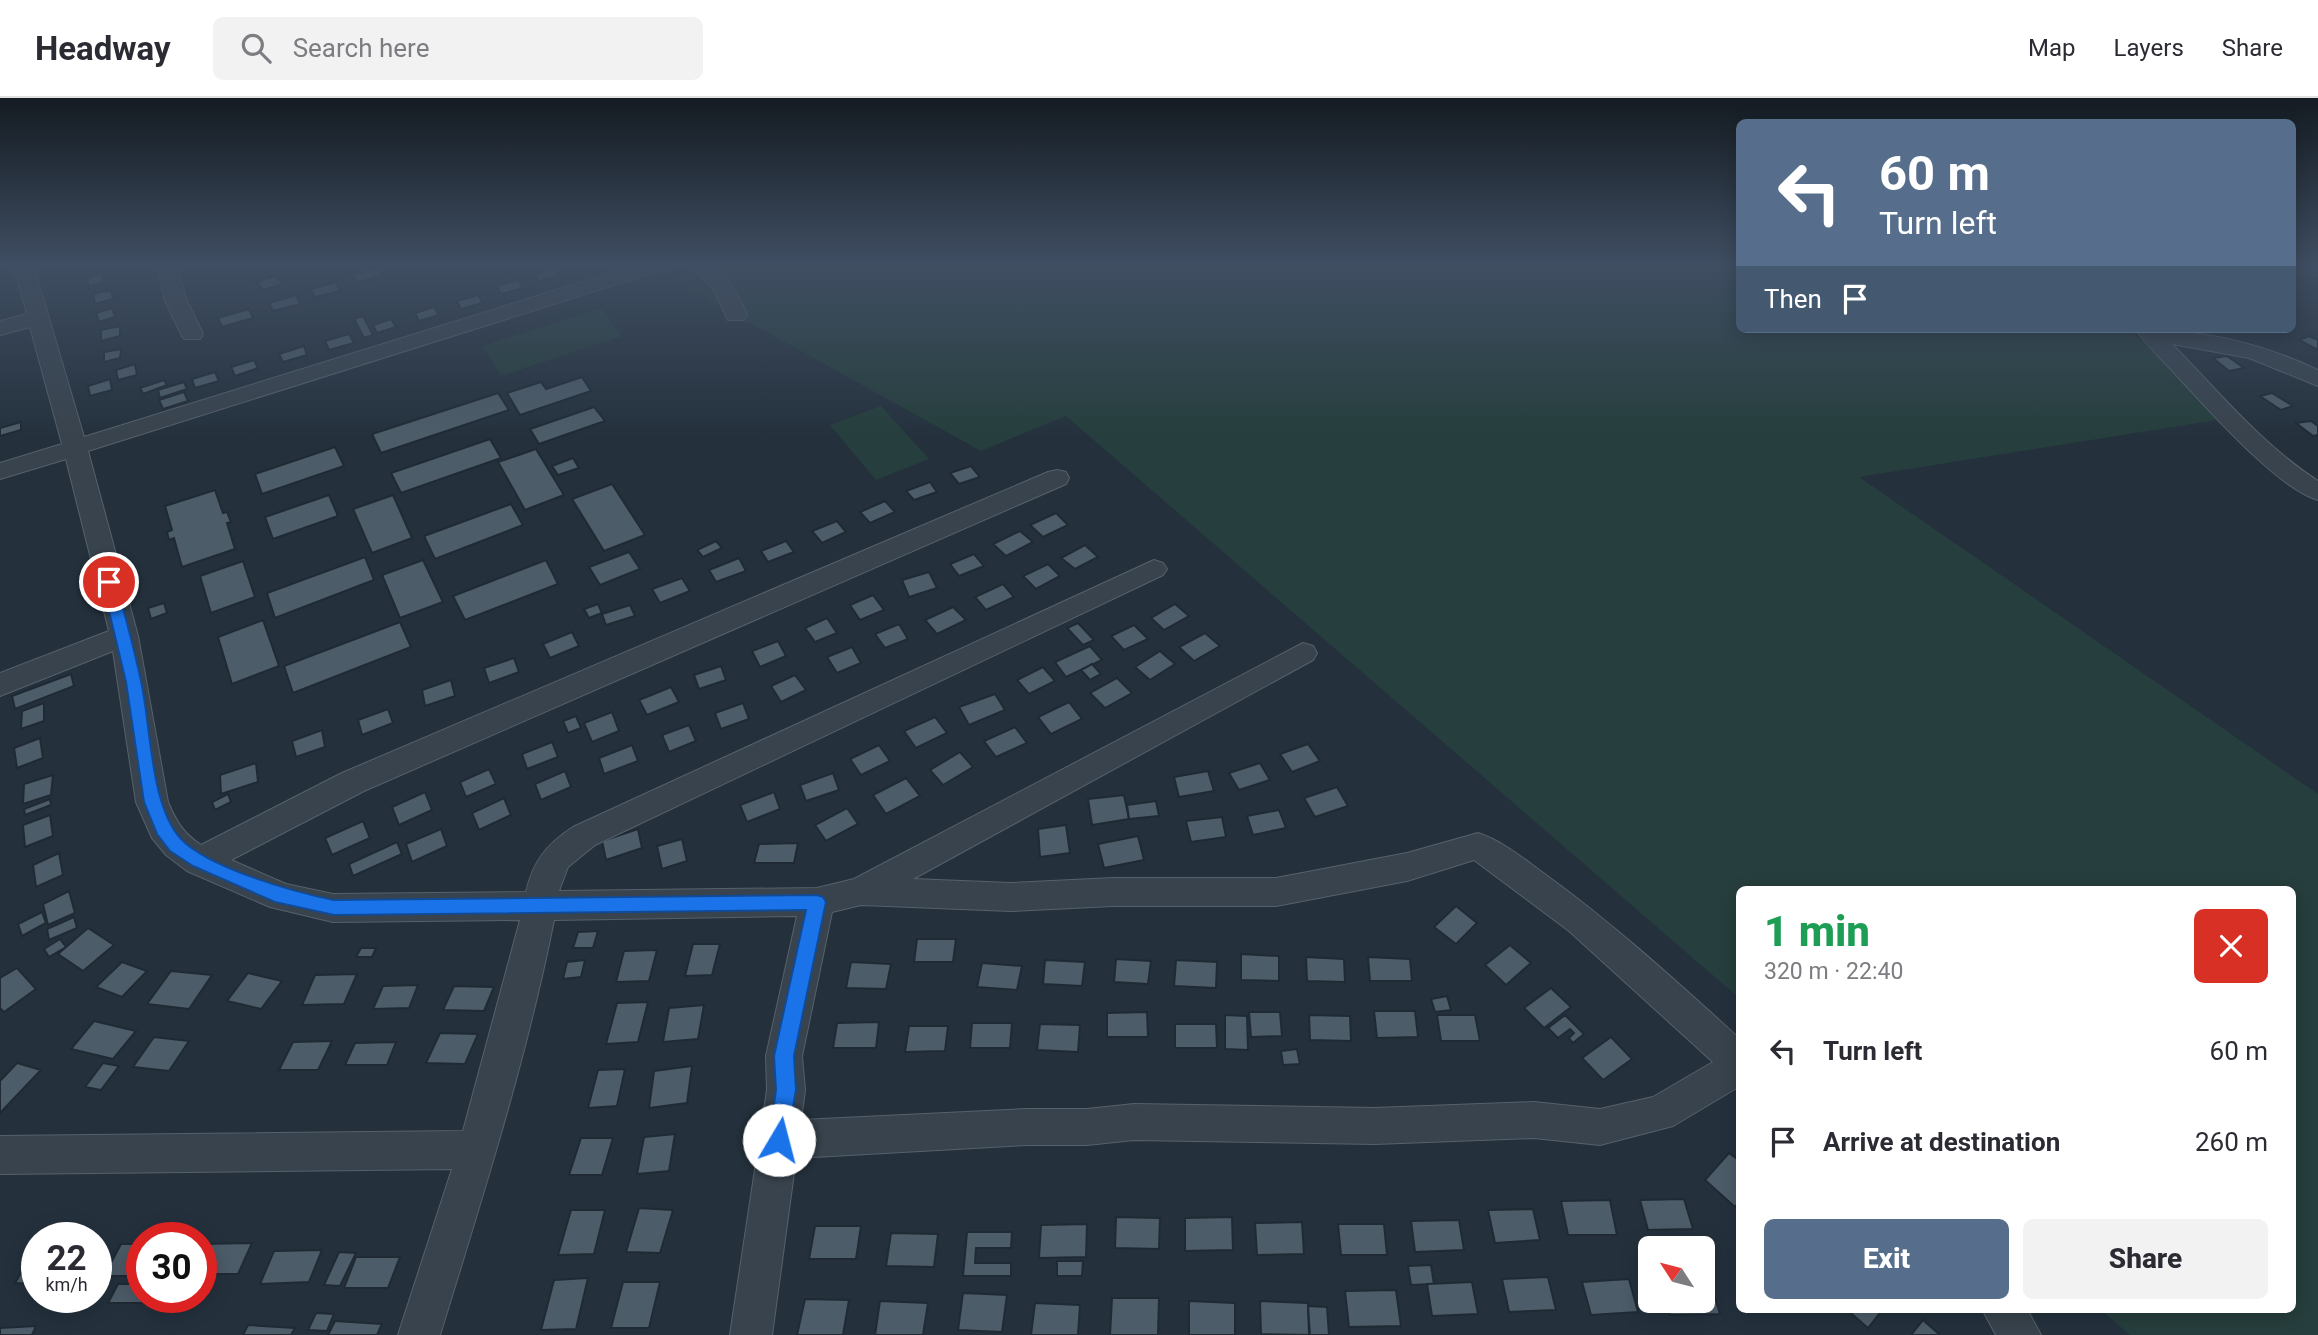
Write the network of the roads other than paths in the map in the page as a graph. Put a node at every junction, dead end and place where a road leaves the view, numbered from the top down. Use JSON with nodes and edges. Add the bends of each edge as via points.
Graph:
{"nodes":[{"id":1,"x":23,"y":322,"type":"edge"},
{"id":2,"x":38,"y":322,"type":"edge"},
{"id":3,"x":186,"y":322,"type":"edge"},
{"id":4,"x":478,"y":322,"type":"edge"},
{"id":5,"x":0,"y":328,"type":"edge"},
{"id":6,"x":2151,"y":333,"type":"edge"},
{"id":7,"x":2158,"y":333,"type":"edge"},
{"id":8,"x":192,"y":334,"type":"dead end"},
{"id":9,"x":2318,"y":379,"type":"edge"},
{"id":10,"x":73,"y":449,"type":"junction"},
{"id":11,"x":0,"y":471,"type":"edge"},
{"id":12,"x":1056,"y":478,"type":"dead end"},
{"id":13,"x":2318,"y":492,"type":"edge"},
{"id":14,"x":1154,"y":569,"type":"dead end"},
{"id":15,"x":124,"y":636,"type":"junction"},
{"id":16,"x":1303,"y":653,"type":"dead end"},
{"id":17,"x":0,"y":685,"type":"edge"},
{"id":18,"x":199,"y":861,"type":"junction"},
{"id":19,"x":861,"y":891,"type":"junction"},
{"id":20,"x":817,"y":902,"type":"junction"},
{"id":21,"x":540,"y":906,"type":"junction"},
{"id":22,"x":1736,"y":1061,"type":"edge"},
{"id":23,"x":1736,"y":1067,"type":"edge"},
{"id":24,"x":779,"y":1140,"type":"junction"},
{"id":25,"x":477,"y":1150,"type":"junction"},
{"id":26,"x":0,"y":1155,"type":"edge"},
{"id":27,"x":2006,"y":1313,"type":"edge"},
{"id":28,"x":419,"y":1335,"type":"edge"},
{"id":29,"x":751,"y":1335,"type":"edge"},
{"id":30,"x":2021,"y":1335,"type":"edge"}],
"edges":[{"from":1,"to":5,"type":"street"},
{"from":2,"to":10,"type":"street"},
{"from":3,"to":8,"type":"street"},
{"from":4,"to":10,"type":"street"},
{"from":6,"to":13,"type":"street","via":[[2236,424],[2292,475]]},
{"from":7,"to":9,"type":"street","via":[[2249,349]]},
{"from":10,"to":11,"type":"street"},
{"from":10,"to":15,"type":"street"},
{"from":12,"to":18,"type":"street","via":[[353,782]]},
{"from":14,"to":21,"type":"street","via":[[584,836],[561,850],[546,871]]},
{"from":15,"to":17,"type":"street"},
{"from":15,"to":18,"type":"street","via":[[152,802],[170,838]]},
{"from":16,"to":19,"type":"street"},
{"from":18,"to":21,"type":"street","via":[[282,897],[334,908]]},
{"from":19,"to":20,"type":"street"},
{"from":19,"to":22,"type":"street","via":[[1011,897],[1276,892],[1407,867],[1478,846],[1616,949]]},
{"from":20,"to":21,"type":"street"},
{"from":20,"to":24,"type":"street","via":[[784,1056],[786,1090]]},
{"from":21,"to":25,"type":"street"},
{"from":23,"to":24,"type":"street","via":[[1660,1113],[1600,1127],[1534,1120],[1375,1126],[1154,1122]]},
{"from":24,"to":29,"type":"street"},
{"from":25,"to":26,"type":"street"},
{"from":25,"to":28,"type":"street"},
{"from":27,"to":30,"type":"street"}]}
